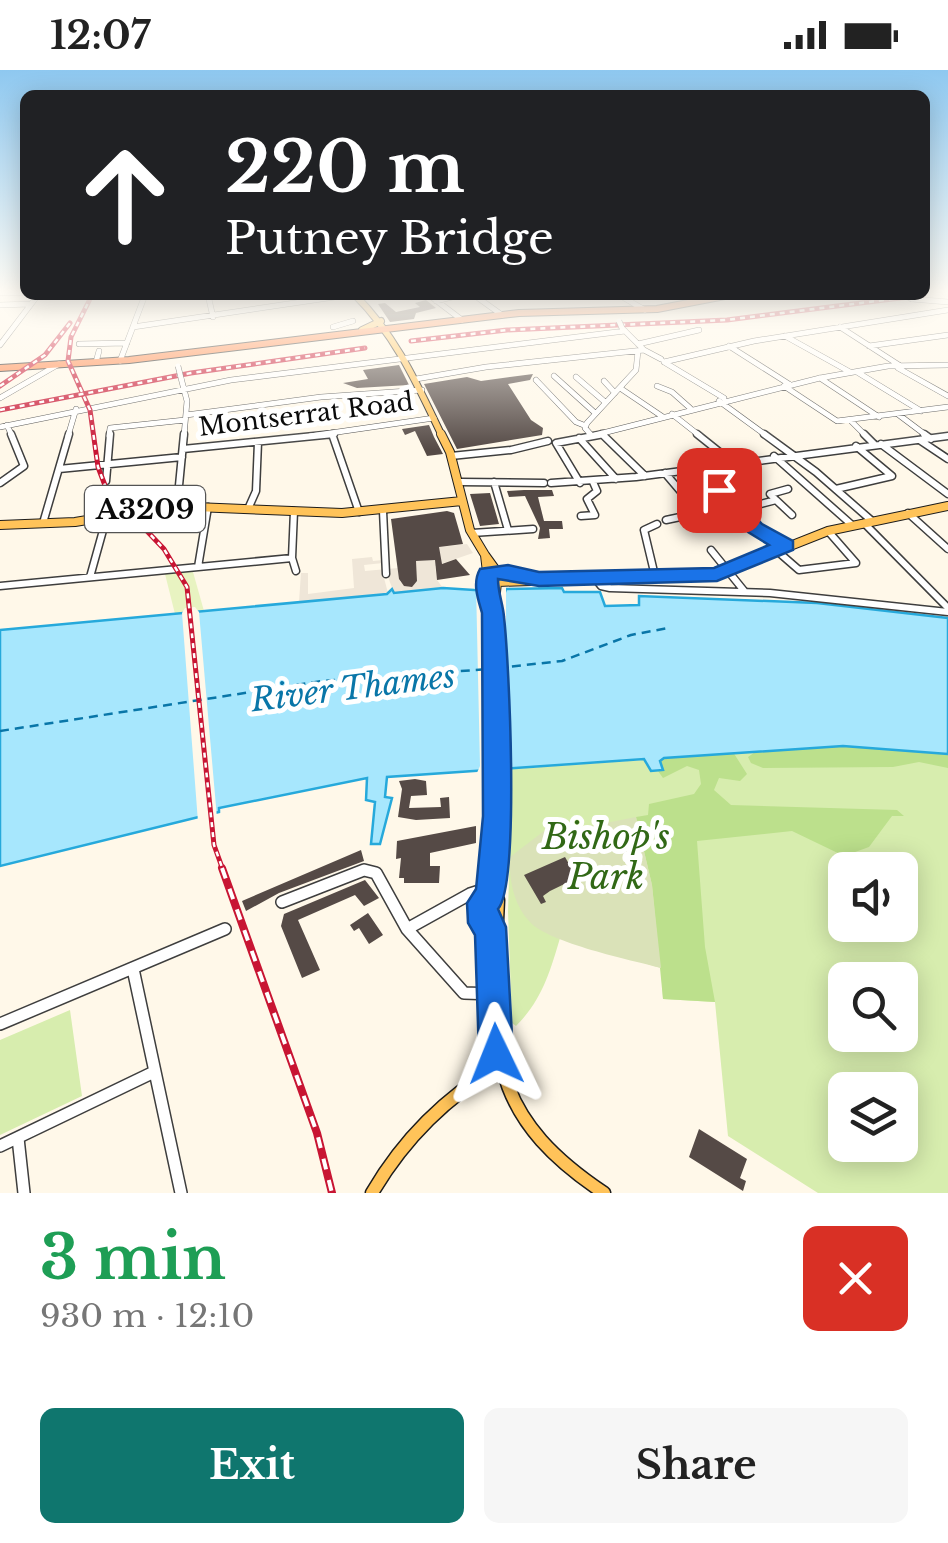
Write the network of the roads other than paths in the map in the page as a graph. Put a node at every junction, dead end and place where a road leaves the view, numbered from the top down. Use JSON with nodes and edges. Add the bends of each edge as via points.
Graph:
{"nodes":[{"id":1,"x":126,"y":344,"type":"edge"},
{"id":2,"x":239,"y":344,"type":"edge"},
{"id":3,"x":396,"y":344,"type":"edge"},
{"id":4,"x":488,"y":344,"type":"edge"},
{"id":5,"x":637,"y":344,"type":"edge"},
{"id":6,"x":652,"y":344,"type":"edge"},
{"id":7,"x":738,"y":344,"type":"edge"},
{"id":8,"x":800,"y":344,"type":"edge"},
{"id":9,"x":882,"y":344,"type":"edge"},
{"id":10,"x":729,"y":346,"type":"junction"},
{"id":11,"x":869,"y":346,"type":"joint"},
{"id":12,"x":640,"y":348,"type":"junction"},
{"id":13,"x":100,"y":352,"type":"dead end"},
{"id":14,"x":176,"y":354,"type":"junction"},
{"id":15,"x":403,"y":356,"type":"junction"},
{"id":16,"x":662,"y":360,"type":"junction"},
{"id":17,"x":120,"y":361,"type":"junction"},
{"id":18,"x":96,"y":362,"type":"junction"},
{"id":19,"x":948,"y":365,"type":"edge"},
{"id":20,"x":898,"y":366,"type":"junction"},
{"id":21,"x":0,"y":368,"type":"edge"},
{"id":22,"x":46,"y":368,"type":"junction"},
{"id":23,"x":854,"y":372,"type":"junction"},
{"id":24,"x":554,"y":376,"type":"dead end"},
{"id":25,"x":576,"y":377,"type":"dead end"},
{"id":26,"x":603,"y":378,"type":"dead end"},
{"id":27,"x":820,"y":378,"type":"junction"},
{"id":28,"x":416,"y":379,"type":"junction"},
{"id":29,"x":536,"y":380,"type":"dead end"},
{"id":30,"x":787,"y":385,"type":"junction"},
{"id":31,"x":657,"y":386,"type":"dead end"},
{"id":32,"x":184,"y":390,"type":"junction"},
{"id":33,"x":422,"y":390,"type":"junction"},
{"id":34,"x":617,"y":391,"type":"junction"},
{"id":35,"x":948,"y":396,"type":"edge"},
{"id":36,"x":0,"y":398,"type":"edge"},
{"id":37,"x":722,"y":400,"type":"junction"},
{"id":38,"x":607,"y":401,"type":"junction"},
{"id":39,"x":948,"y":407,"type":"edge"},
{"id":40,"x":690,"y":408,"type":"junction"},
{"id":41,"x":76,"y":409,"type":"junction"},
{"id":42,"x":594,"y":412,"type":"junction"},
{"id":43,"x":922,"y":412,"type":"junction"},
{"id":44,"x":672,"y":414,"type":"junction"},
{"id":45,"x":899,"y":416,"type":"junction"},
{"id":46,"x":185,"y":417,"type":"junction"},
{"id":47,"x":663,"y":417,"type":"junction"},
{"id":48,"x":879,"y":417,"type":"junction"},
{"id":49,"x":434,"y":418,"type":"junction"},
{"id":50,"x":624,"y":418,"type":"dead end"},
{"id":51,"x":850,"y":420,"type":"junction"},
{"id":52,"x":3,"y":426,"type":"edge"},
{"id":53,"x":586,"y":426,"type":"junction"},
{"id":54,"x":635,"y":426,"type":"junction"},
{"id":55,"x":332,"y":434,"type":"junction"},
{"id":56,"x":602,"y":434,"type":"junction"},
{"id":57,"x":592,"y":436,"type":"junction"},
{"id":58,"x":948,"y":436,"type":"edge"},
{"id":59,"x":579,"y":438,"type":"junction"},
{"id":60,"x":931,"y":440,"type":"junction"},
{"id":61,"x":921,"y":441,"type":"junction"},
{"id":62,"x":258,"y":442,"type":"junction"},
{"id":63,"x":552,"y":442,"type":"junction"},
{"id":64,"x":877,"y":444,"type":"junction"},
{"id":65,"x":856,"y":446,"type":"junction"},
{"id":66,"x":183,"y":453,"type":"junction"},
{"id":67,"x":792,"y":454,"type":"junction"},
{"id":68,"x":451,"y":456,"type":"junction"},
{"id":69,"x":774,"y":456,"type":"junction"},
{"id":70,"x":948,"y":459,"type":"edge"},
{"id":71,"x":732,"y":462,"type":"junction"},
{"id":72,"x":107,"y":465,"type":"junction"},
{"id":73,"x":699,"y":468,"type":"junction"},
{"id":74,"x":58,"y":469,"type":"junction"},
{"id":75,"x":665,"y":473,"type":"junction"},
{"id":76,"x":645,"y":476,"type":"junction"},
{"id":77,"x":616,"y":479,"type":"junction"},
{"id":78,"x":106,"y":482,"type":"dead end"},
{"id":79,"x":460,"y":482,"type":"junction"},
{"id":80,"x":494,"y":482,"type":"junction"},
{"id":81,"x":580,"y":482,"type":"junction"},
{"id":82,"x":593,"y":482,"type":"junction"},
{"id":83,"x":0,"y":483,"type":"edge"},
{"id":84,"x":788,"y":489,"type":"dead end"},
{"id":85,"x":836,"y":489,"type":"junction"},
{"id":86,"x":948,"y":494,"type":"edge"},
{"id":87,"x":769,"y":497,"type":"junction"},
{"id":88,"x":462,"y":502,"type":"junction"},
{"id":89,"x":436,"y":504,"type":"junction"},
{"id":90,"x":177,"y":506,"type":"junction"},
{"id":91,"x":948,"y":506,"type":"edge"},
{"id":92,"x":208,"y":507,"type":"junction"},
{"id":93,"x":248,"y":509,"type":"junction"},
{"id":94,"x":738,"y":510,"type":"junction"},
{"id":95,"x":294,"y":511,"type":"junction"},
{"id":96,"x":383,"y":511,"type":"junction"},
{"id":97,"x":359,"y":512,"type":"junction"},
{"id":98,"x":908,"y":513,"type":"junction"},
{"id":99,"x":466,"y":515,"type":"junction"},
{"id":100,"x":792,"y":515,"type":"dead end"},
{"id":101,"x":107,"y":516,"type":"junction"},
{"id":102,"x":581,"y":516,"type":"dead end"},
{"id":103,"x":868,"y":522,"type":"junction"},
{"id":104,"x":43,"y":524,"type":"junction"},
{"id":105,"x":0,"y":525,"type":"edge"},
{"id":106,"x":852,"y":525,"type":"junction"},
{"id":107,"x":533,"y":528,"type":"dead end"},
{"id":108,"x":508,"y":530,"type":"junction"},
{"id":109,"x":828,"y":530,"type":"junction"},
{"id":110,"x":472,"y":533,"type":"junction"},
{"id":111,"x":786,"y":546,"type":"junction"},
{"id":112,"x":948,"y":549,"type":"edge"},
{"id":113,"x":712,"y":550,"type":"dead end"},
{"id":114,"x":776,"y":550,"type":"junction"},
{"id":115,"x":484,"y":555,"type":"junction"},
{"id":116,"x":292,"y":558,"type":"junction"},
{"id":117,"x":198,"y":567,"type":"junction"},
{"id":118,"x":296,"y":571,"type":"dead end"},
{"id":119,"x":728,"y":572,"type":"junction"},
{"id":120,"x":386,"y":574,"type":"dead end"},
{"id":121,"x":655,"y":576,"type":"junction"},
{"id":122,"x":90,"y":577,"type":"junction"},
{"id":123,"x":594,"y":577,"type":"junction"},
{"id":124,"x":495,"y":582,"type":"junction"},
{"id":125,"x":0,"y":586,"type":"edge"},
{"id":126,"x":745,"y":592,"type":"junction"},
{"id":127,"x":948,"y":610,"type":"edge"},
{"id":128,"x":491,"y":892,"type":"junction"},
{"id":129,"x":282,"y":902,"type":"dead end"},
{"id":130,"x":408,"y":928,"type":"junction"},
{"id":131,"x":225,"y":929,"type":"dead end"},
{"id":132,"x":133,"y":968,"type":"junction"},
{"id":133,"x":494,"y":994,"type":"junction"},
{"id":134,"x":0,"y":1024,"type":"edge"},
{"id":135,"x":499,"y":1066,"type":"junction"},
{"id":136,"x":154,"y":1072,"type":"junction"},
{"id":137,"x":18,"y":1138,"type":"junction"},
{"id":138,"x":0,"y":1146,"type":"edge"},
{"id":139,"x":24,"y":1193,"type":"edge"},
{"id":140,"x":181,"y":1193,"type":"edge"},
{"id":141,"x":372,"y":1193,"type":"edge"},
{"id":142,"x":604,"y":1193,"type":"edge"}],
"edges":[{"from":1,"to":17,"type":"street"},
{"from":2,"to":14,"type":"highway"},
{"from":3,"to":15,"type":"main road"},
{"from":4,"to":15,"type":"street"},
{"from":5,"to":12,"type":"street"},
{"from":6,"to":12,"type":"street"},
{"from":7,"to":10,"type":"street"},
{"from":8,"to":23,"type":"street"},
{"from":9,"to":11,"type":"street"},
{"from":10,"to":16,"type":"street"},
{"from":10,"to":30,"type":"street"},
{"from":11,"to":20,"type":"street"},
{"from":12,"to":16,"type":"street"},
{"from":12,"to":28,"type":"street"},
{"from":12,"to":34,"type":"street","via":[[638,367]]},
{"from":13,"to":18,"type":"street"},
{"from":14,"to":17,"type":"highway"},
{"from":14,"to":32,"type":"street","bridge":true},
{"from":15,"to":28,"type":"main road"},
{"from":15,"to":32,"type":"street"},
{"from":16,"to":37,"type":"street"},
{"from":17,"to":18,"type":"highway"},
{"from":18,"to":22,"type":"highway"},
{"from":19,"to":20,"type":"street"},
{"from":20,"to":23,"type":"street"},
{"from":20,"to":35,"type":"street"},
{"from":21,"to":22,"type":"highway"},
{"from":22,"to":36,"type":"street"},
{"from":23,"to":27,"type":"street"},
{"from":23,"to":43,"type":"street"},
{"from":24,"to":42,"type":"street"},
{"from":25,"to":38,"type":"street"},
{"from":26,"to":34,"type":"street"},
{"from":27,"to":30,"type":"street"},
{"from":27,"to":48,"type":"street"},
{"from":28,"to":33,"type":"main road"},
{"from":29,"to":53,"type":"street"},
{"from":30,"to":37,"type":"street"},
{"from":30,"to":51,"type":"street","via":[[834,420]]},
{"from":31,"to":40,"type":"street"},
{"from":32,"to":41,"type":"street"},
{"from":32,"to":46,"type":"street"},
{"from":33,"to":46,"type":"street"},
{"from":33,"to":49,"type":"main road"},
{"from":34,"to":38,"type":"street"},
{"from":34,"to":47,"type":"street"},
{"from":37,"to":40,"type":"street"},
{"from":37,"to":67,"type":"street"},
{"from":38,"to":42,"type":"street"},
{"from":39,"to":43,"type":"street"},
{"from":40,"to":44,"type":"street"},
{"from":41,"to":52,"type":"street"},
{"from":41,"to":74,"type":"street"},
{"from":42,"to":53,"type":"street"},
{"from":43,"to":45,"type":"street"},
{"from":44,"to":47,"type":"street"},
{"from":44,"to":71,"type":"street"},
{"from":45,"to":48,"type":"street"},
{"from":45,"to":60,"type":"street"},
{"from":46,"to":66,"type":"street"},
{"from":46,"to":72,"type":"street","via":[[110,428]]},
{"from":47,"to":54,"type":"street"},
{"from":48,"to":51,"type":"street"},
{"from":49,"to":55,"type":"street","name":"Montserrat Road"},
{"from":49,"to":68,"type":"main road"},
{"from":50,"to":54,"type":"street"},
{"from":51,"to":64,"type":"street"},
{"from":52,"to":83,"type":"street","via":[[24,466]]},
{"from":53,"to":57,"type":"street"},
{"from":54,"to":56,"type":"street"},
{"from":55,"to":62,"type":"street","name":"Montserrat Road"},
{"from":55,"to":97,"type":"street"},
{"from":56,"to":57,"type":"street"},
{"from":56,"to":76,"type":"street"},
{"from":57,"to":59,"type":"street"},
{"from":58,"to":60,"type":"street"},
{"from":59,"to":63,"type":"street"},
{"from":59,"to":77,"type":"street"},
{"from":60,"to":61,"type":"street"},
{"from":61,"to":64,"type":"street"},
{"from":61,"to":70,"type":"street"},
{"from":62,"to":66,"type":"street","name":"Montserrat Road"},
{"from":62,"to":93,"type":"street","via":[[256,492]]},
{"from":63,"to":68,"type":"street"},
{"from":63,"to":81,"type":"street"},
{"from":64,"to":65,"type":"street"},
{"from":64,"to":86,"type":"street"},
{"from":65,"to":67,"type":"street"},
{"from":65,"to":85,"type":"street","via":[[892,476]]},
{"from":66,"to":72,"type":"street","name":"Montserrat Road"},
{"from":66,"to":90,"type":"street"},
{"from":67,"to":69,"type":"street"},
{"from":67,"to":85,"type":"street"},
{"from":68,"to":79,"type":"main road"},
{"from":69,"to":71,"type":"street"},
{"from":69,"to":106,"type":"street"},
{"from":71,"to":73,"type":"street"},
{"from":72,"to":74,"type":"street","name":"Montserrat Road"},
{"from":72,"to":78,"type":"street"},
{"from":73,"to":75,"type":"street"},
{"from":73,"to":94,"type":"street"},
{"from":74,"to":104,"type":"street"},
{"from":75,"to":76,"type":"street"},
{"from":75,"to":121,"type":"street","via":[[699,513],[644,530]]},
{"from":76,"to":77,"type":"street"},
{"from":77,"to":82,"type":"street"},
{"from":79,"to":80,"type":"street"},
{"from":79,"to":88,"type":"main road"},
{"from":80,"to":81,"type":"street"},
{"from":80,"to":108,"type":"street"},
{"from":81,"to":82,"type":"street"},
{"from":82,"to":102,"type":"street","via":[[597,491],[587,498],[595,515]]},
{"from":84,"to":87,"type":"street"},
{"from":85,"to":103,"type":"street"},
{"from":87,"to":94,"type":"street"},
{"from":87,"to":100,"type":"street"},
{"from":88,"to":89,"type":"main road","number":"A3209"},
{"from":88,"to":99,"type":"main road"},
{"from":89,"to":96,"type":"main road","number":"A3209"},
{"from":89,"to":99,"type":"main road","number":"A3209"},
{"from":90,"to":92,"type":"main road","number":"A3209"},
{"from":90,"to":101,"type":"main road","number":"A3209"},
{"from":91,"to":98,"type":"main road"},
{"from":92,"to":93,"type":"main road","number":"A3209"},
{"from":92,"to":117,"type":"street"},
{"from":93,"to":95,"type":"main road","number":"A3209"},
{"from":94,"to":111,"type":"street"},
{"from":95,"to":97,"type":"main road","number":"A3209"},
{"from":95,"to":116,"type":"street"},
{"from":96,"to":97,"type":"main road","number":"A3209"},
{"from":96,"to":120,"type":"street"},
{"from":98,"to":103,"type":"main road"},
{"from":98,"to":112,"type":"street"},
{"from":99,"to":110,"type":"main road"},
{"from":101,"to":104,"type":"main road","number":"A3209"},
{"from":101,"to":122,"type":"street"},
{"from":103,"to":106,"type":"main road"},
{"from":103,"to":127,"type":"street"},
{"from":104,"to":105,"type":"main road","number":"A3209"},
{"from":106,"to":109,"type":"main road"},
{"from":107,"to":108,"type":"street"},
{"from":108,"to":110,"type":"street"},
{"from":109,"to":111,"type":"main road"},
{"from":109,"to":114,"type":"street","via":[[856,563],[798,570]]},
{"from":110,"to":115,"type":"main road"},
{"from":111,"to":114,"type":"main road"},
{"from":113,"to":119,"type":"street"},
{"from":114,"to":119,"type":"main road"},
{"from":115,"to":124,"type":"main road"},
{"from":115,"to":124,"type":"main road"},
{"from":116,"to":117,"type":"street"},
{"from":116,"to":118,"type":"street"},
{"from":117,"to":122,"type":"street"},
{"from":119,"to":121,"type":"main road"},
{"from":119,"to":126,"type":"street"},
{"from":121,"to":123,"type":"main road"},
{"from":122,"to":125,"type":"street"},
{"from":123,"to":124,"type":"main road"},
{"from":123,"to":126,"type":"street","via":[[610,588]]},
{"from":124,"to":128,"type":"main road"},
{"from":126,"to":127,"type":"street"},
{"from":128,"to":130,"type":"street","via":[[470,894]]},
{"from":128,"to":133,"type":"main road","via":[[498,903],[491,927]]},
{"from":129,"to":130,"type":"street","via":[[364,870],[376,873]]},
{"from":130,"to":133,"type":"street","via":[[464,993]]},
{"from":131,"to":132,"type":"street"},
{"from":132,"to":134,"type":"street"},
{"from":132,"to":136,"type":"street"},
{"from":133,"to":135,"type":"main road"},
{"from":135,"to":141,"type":"main road","via":[[410,1139]]},
{"from":135,"to":142,"type":"main road","via":[[536,1139]]},
{"from":136,"to":137,"type":"street"},
{"from":136,"to":140,"type":"street"},
{"from":137,"to":138,"type":"street"},
{"from":137,"to":139,"type":"street"}]}
